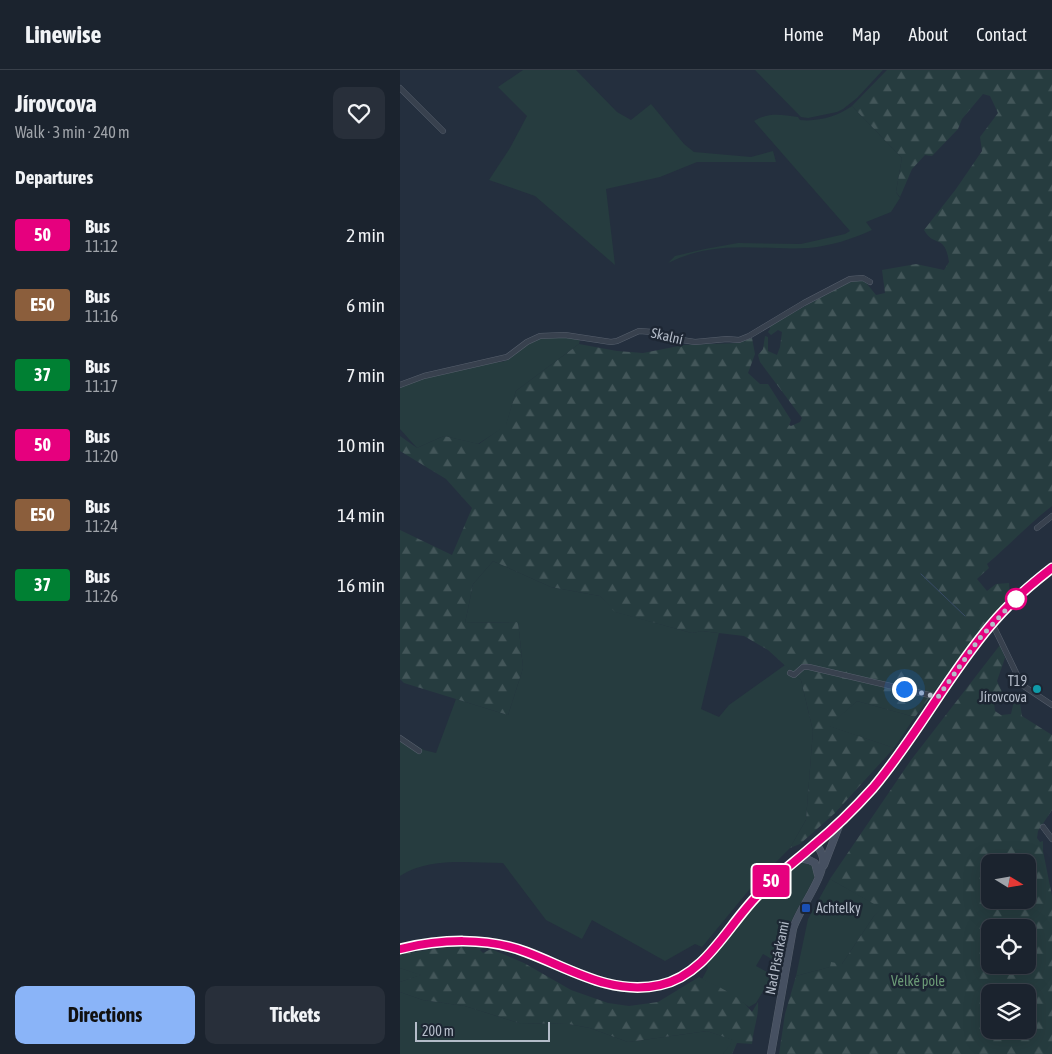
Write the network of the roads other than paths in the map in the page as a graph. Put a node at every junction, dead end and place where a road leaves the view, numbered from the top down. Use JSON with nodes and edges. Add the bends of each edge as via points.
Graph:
{"nodes":[{"id":1,"x":400,"y":88,"type":"edge"},
{"id":2,"x":443,"y":131,"type":"dead end"},
{"id":3,"x":870,"y":282,"type":"dead end"},
{"id":4,"x":400,"y":385,"type":"edge"},
{"id":5,"x":1052,"y":516,"type":"edge"},
{"id":6,"x":1037,"y":528,"type":"dead end"},
{"id":7,"x":1052,"y":568,"type":"edge"},
{"id":8,"x":992,"y":624,"type":"junction"},
{"id":9,"x":790,"y":673,"type":"dead end"},
{"id":10,"x":938,"y":697,"type":"junction"},
{"id":11,"x":1052,"y":705,"type":"edge"},
{"id":12,"x":400,"y":738,"type":"edge"},
{"id":13,"x":419,"y":751,"type":"dead end"},
{"id":14,"x":843,"y":819,"type":"junction"},
{"id":15,"x":1043,"y":827,"type":"dead end"},
{"id":16,"x":1052,"y":839,"type":"edge"},
{"id":17,"x":816,"y":844,"type":"junction"},
{"id":18,"x":799,"y":858,"type":"junction"},
{"id":19,"x":818,"y":877,"type":"junction"},
{"id":20,"x":400,"y":949,"type":"edge"},
{"id":21,"x":771,"y":1054,"type":"edge"}],
"edges":[{"from":1,"to":2,"type":"street"},
{"from":3,"to":4,"type":"street","name":"Skalní","via":[[863,278],[850,279],[739,340],[727,338],[695,342],[639,331],[611,342],[550,334],[533,339],[507,357],[424,376]]},
{"from":5,"to":6,"type":"street"},
{"from":7,"to":8,"type":"street"},
{"from":8,"to":10,"type":"street"},
{"from":8,"to":11,"type":"street","via":[[1022,685]]},
{"from":9,"to":10,"type":"street","via":[[794,675],[809,666]]},
{"from":10,"to":14,"type":"street","via":[[885,772]]},
{"from":12,"to":13,"type":"street"},
{"from":14,"to":17,"type":"street"},
{"from":14,"to":19,"type":"street"},
{"from":15,"to":16,"type":"street"},
{"from":17,"to":18,"type":"street"},
{"from":17,"to":19,"type":"street","name":"Nad Pisárkami","via":[[823,860]]},
{"from":18,"to":19,"type":"street","via":[[814,863]]},
{"from":18,"to":20,"type":"street","via":[[758,894],[701,963],[682,977],[661,985],[635,988],[610,984],[525,952],[490,943],[434,943]]},
{"from":19,"to":21,"type":"street","name":"Nad Pisárkami","via":[[793,929]]}]}
